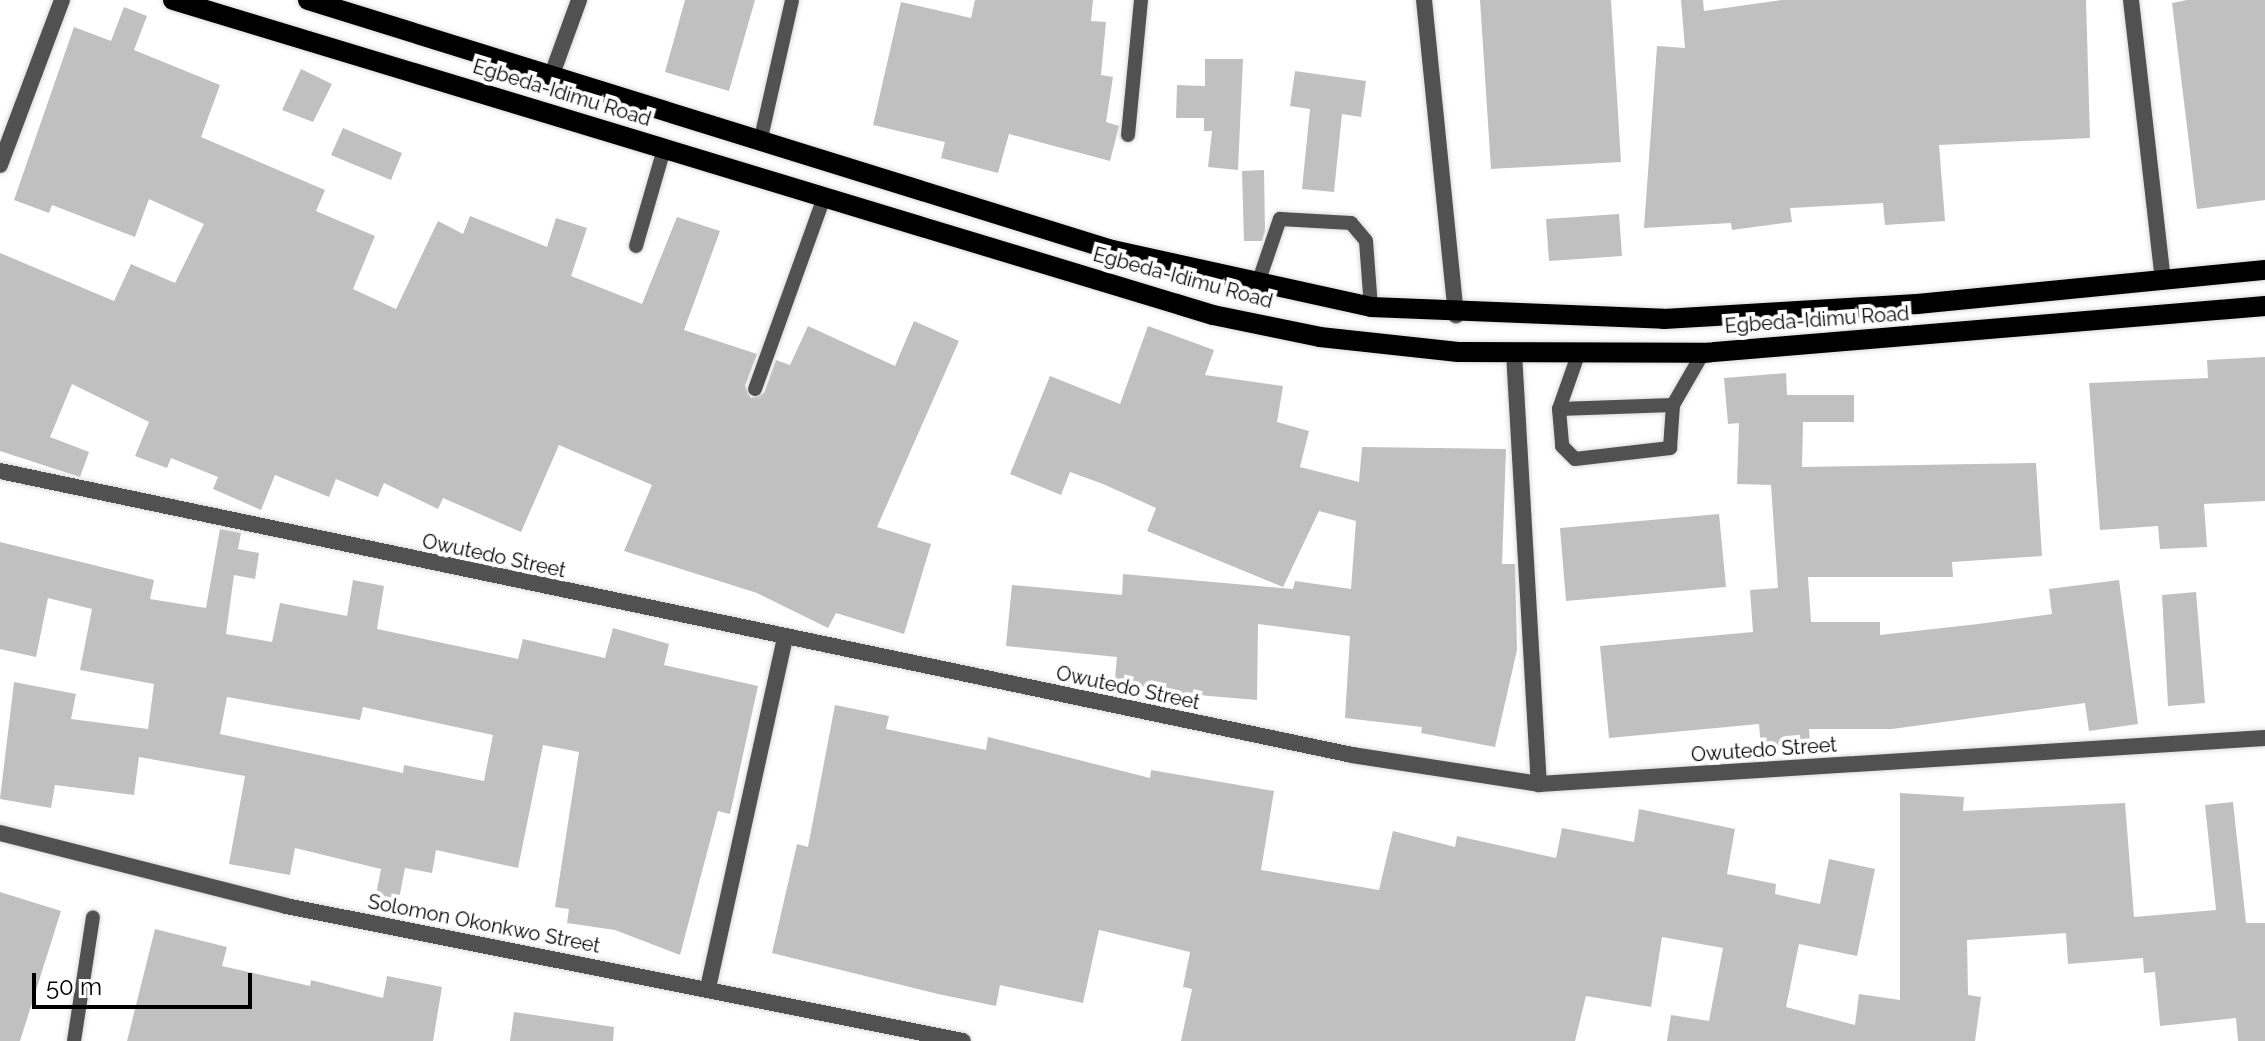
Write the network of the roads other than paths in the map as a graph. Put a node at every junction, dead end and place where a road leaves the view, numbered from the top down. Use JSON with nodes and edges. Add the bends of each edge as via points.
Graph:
{"nodes":[{"id":1,"x":62,"y":0,"type":"edge"},
{"id":2,"x":173,"y":0,"type":"edge"},
{"id":3,"x":308,"y":0,"type":"edge"},
{"id":4,"x":579,"y":0,"type":"edge"},
{"id":5,"x":792,"y":0,"type":"edge"},
{"id":6,"x":1141,"y":0,"type":"edge"},
{"id":7,"x":1424,"y":0,"type":"edge"},
{"id":8,"x":2131,"y":0,"type":"edge"},
{"id":9,"x":551,"y":77,"type":"junction"},
{"id":10,"x":1128,"y":135,"type":"dead end"},
{"id":11,"x":761,"y":138,"type":"junction"},
{"id":12,"x":664,"y":149,"type":"junction"},
{"id":13,"x":0,"y":165,"type":"edge"},
{"id":14,"x":824,"y":197,"type":"junction"},
{"id":15,"x":636,"y":246,"type":"dead end"},
{"id":16,"x":2265,"y":270,"type":"edge"},
{"id":17,"x":2163,"y":281,"type":"junction"},
{"id":18,"x":1257,"y":286,"type":"junction"},
{"id":19,"x":2265,"y":306,"type":"edge"},
{"id":20,"x":1371,"y":307,"type":"junction"},
{"id":21,"x":1456,"y":315,"type":"junction"},
{"id":22,"x":1514,"y":353,"type":"junction"},
{"id":23,"x":1703,"y":353,"type":"junction"},
{"id":24,"x":1578,"y":355,"type":"junction"},
{"id":25,"x":755,"y":389,"type":"dead end"},
{"id":26,"x":1673,"y":405,"type":"junction"},
{"id":27,"x":1559,"y":409,"type":"junction"},
{"id":28,"x":0,"y":471,"type":"edge"},
{"id":29,"x":785,"y":638,"type":"junction"},
{"id":30,"x":2265,"y":738,"type":"edge"},
{"id":31,"x":1539,"y":784,"type":"junction"},
{"id":32,"x":0,"y":833,"type":"edge"},
{"id":33,"x":93,"y":917,"type":"dead end"},
{"id":34,"x":708,"y":988,"type":"junction"},
{"id":35,"x":74,"y":1041,"type":"edge"},
{"id":36,"x":963,"y":1041,"type":"edge"}],
"edges":[{"from":1,"to":13,"type":"street"},
{"from":2,"to":12,"type":"main road","name":"Egbeda-Idimu Road"},
{"from":3,"to":9,"type":"main road","name":"Egbeda-Idimu Road"},
{"from":4,"to":9,"type":"street"},
{"from":5,"to":11,"type":"lane"},
{"from":6,"to":10,"type":"lane"},
{"from":7,"to":21,"type":"street"},
{"from":8,"to":17,"type":"street"},
{"from":9,"to":11,"type":"main road","name":"Egbeda-Idimu Road"},
{"from":11,"to":18,"type":"main road","name":"Egbeda-Idimu Road","via":[[1112,250]]},
{"from":12,"to":14,"type":"main road","name":"Egbeda-Idimu Road"},
{"from":12,"to":15,"type":"lane"},
{"from":14,"to":22,"type":"main road","name":"Egbeda-Idimu Road","via":[[1213,315],[1320,337]]},
{"from":14,"to":25,"type":"lane"},
{"from":16,"to":17,"type":"main road","name":"Egbeda-Idimu Road"},
{"from":17,"to":21,"type":"main road","name":"Egbeda-Idimu Road","via":[[1781,313]]},
{"from":18,"to":20,"type":"main road","name":"Egbeda-Idimu Road"},
{"from":18,"to":20,"type":"lane","via":[[1280,219],[1351,223],[1366,241]]},
{"from":19,"to":23,"type":"main road","name":"Egbeda-Idimu Road"},
{"from":20,"to":21,"type":"main road","name":"Egbeda-Idimu Road"},
{"from":22,"to":24,"type":"main road","name":"Egbeda-Idimu Road"},
{"from":22,"to":31,"type":"street"},
{"from":23,"to":24,"type":"main road","name":"Egbeda-Idimu Road"},
{"from":23,"to":26,"type":"lane"},
{"from":24,"to":27,"type":"lane"},
{"from":26,"to":27,"type":"lane"},
{"from":26,"to":27,"type":"lane","via":[[1673,439],[1661,453],[1575,459],[1562,446]]},
{"from":28,"to":29,"type":"street","name":"Owutedo Street"},
{"from":29,"to":31,"type":"street","name":"Owutedo Street","via":[[1352,755]]},
{"from":29,"to":34,"type":"street"},
{"from":30,"to":31,"type":"street","name":"Owutedo Street"},
{"from":32,"to":34,"type":"street","name":"Solomon Okonkwo Street","via":[[286,906]]},
{"from":33,"to":35,"type":"lane"},
{"from":34,"to":36,"type":"street","name":"Solomon Okonkwo Street"}]}
